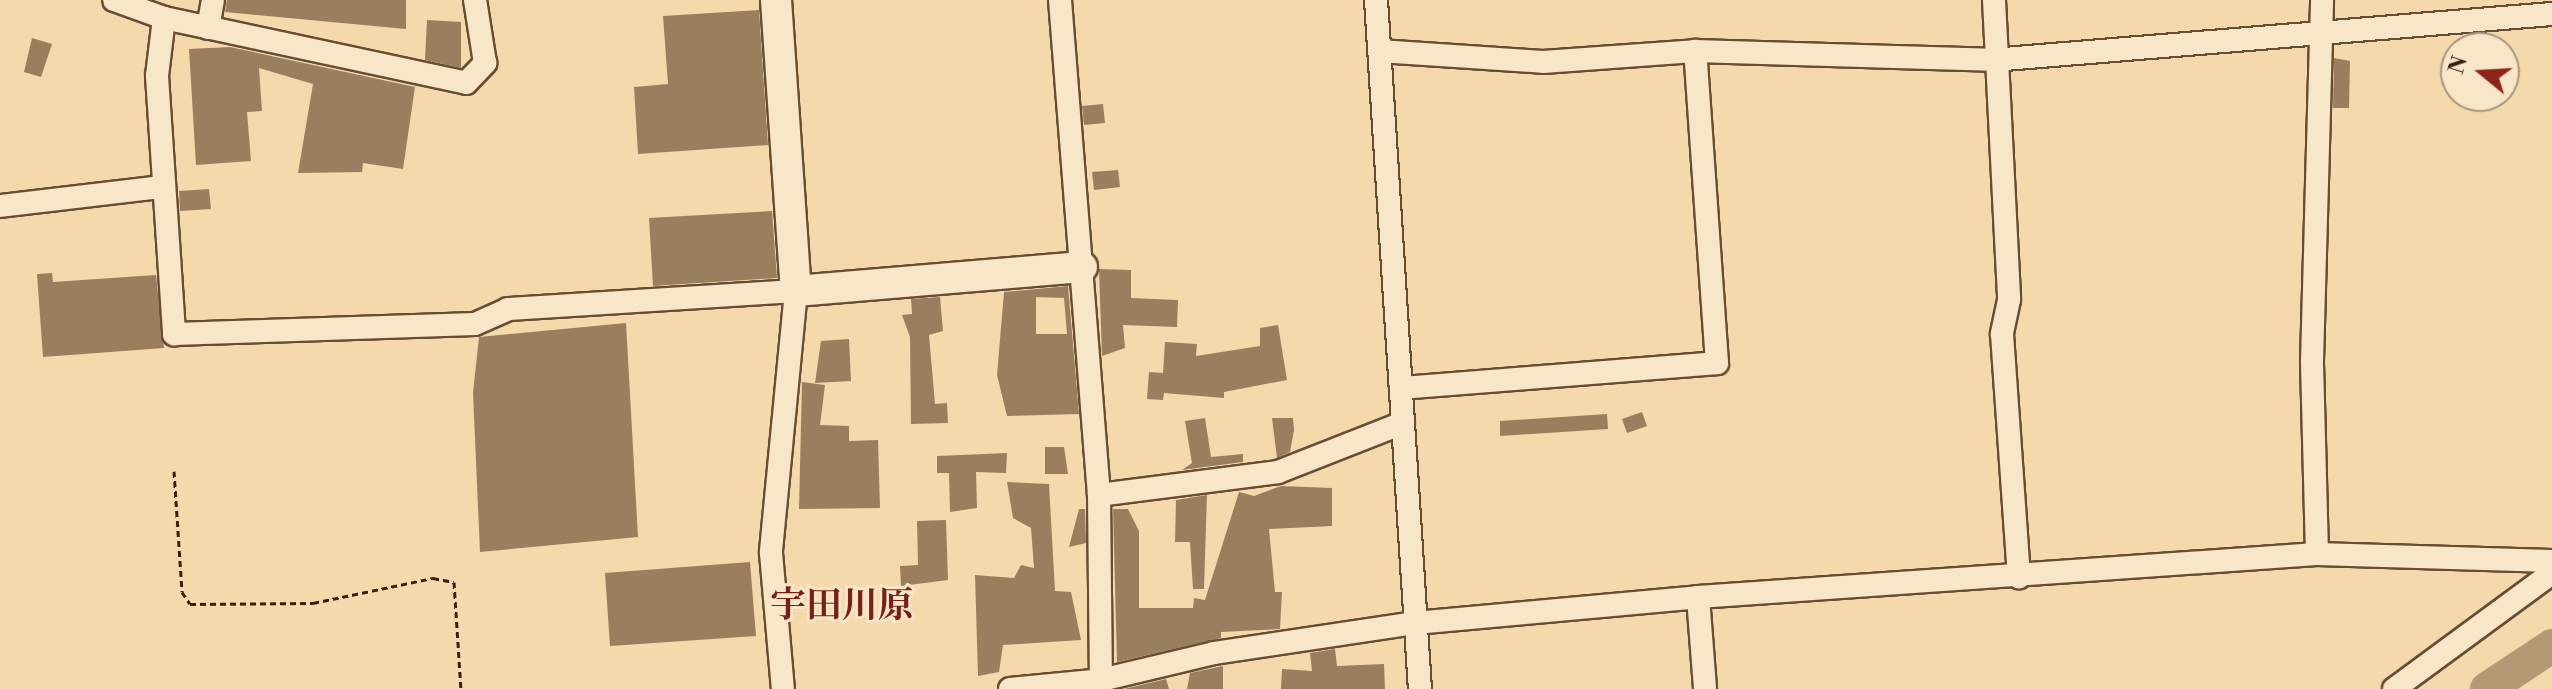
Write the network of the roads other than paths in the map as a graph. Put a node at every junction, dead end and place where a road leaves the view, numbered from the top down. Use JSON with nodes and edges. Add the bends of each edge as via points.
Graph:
{"nodes":[{"id":1,"x":114,"y":0,"type":"edge"},
{"id":2,"x":213,"y":0,"type":"edge"},
{"id":3,"x":475,"y":0,"type":"edge"},
{"id":4,"x":776,"y":0,"type":"edge"},
{"id":5,"x":1060,"y":0,"type":"edge"},
{"id":6,"x":1376,"y":0,"type":"edge"},
{"id":7,"x":1994,"y":0,"type":"edge"},
{"id":8,"x":2322,"y":0,"type":"edge"},
{"id":9,"x":2552,"y":14,"type":"edge"},
{"id":10,"x":164,"y":18,"type":"junction"},
{"id":11,"x":208,"y":28,"type":"junction"},
{"id":12,"x":2322,"y":33,"type":"junction"},
{"id":13,"x":1379,"y":51,"type":"junction"},
{"id":14,"x":1695,"y":51,"type":"junction"},
{"id":15,"x":1992,"y":60,"type":"junction"},
{"id":16,"x":162,"y":187,"type":"junction"},
{"id":17,"x":0,"y":206,"type":"edge"},
{"id":18,"x":1082,"y":267,"type":"junction"},
{"id":19,"x":796,"y":291,"type":"junction"},
{"id":20,"x":1401,"y":388,"type":"junction"},
{"id":21,"x":1403,"y":423,"type":"junction"},
{"id":22,"x":1099,"y":495,"type":"junction"},
{"id":23,"x":2317,"y":554,"type":"junction"},
{"id":24,"x":2552,"y":561,"type":"edge"},
{"id":25,"x":2552,"y":573,"type":"edge"},
{"id":26,"x":2019,"y":577,"type":"junction"},
{"id":27,"x":1698,"y":597,"type":"junction"},
{"id":28,"x":1415,"y":623,"type":"junction"},
{"id":29,"x":1101,"y":685,"type":"edge"},
{"id":30,"x":783,"y":689,"type":"edge"},
{"id":31,"x":1010,"y":689,"type":"edge"},
{"id":32,"x":1420,"y":689,"type":"edge"},
{"id":33,"x":1705,"y":689,"type":"edge"},
{"id":34,"x":2394,"y":689,"type":"edge"}],
"edges":[{"from":1,"to":10,"type":"street"},
{"from":2,"to":11,"type":"street"},
{"from":3,"to":11,"type":"street","via":[[485,63],[466,83]]},
{"from":4,"to":19,"type":"street"},
{"from":5,"to":18,"type":"street"},
{"from":6,"to":13,"type":"street"},
{"from":7,"to":15,"type":"street"},
{"from":8,"to":12,"type":"street"},
{"from":9,"to":12,"type":"street"},
{"from":10,"to":11,"type":"street"},
{"from":10,"to":16,"type":"street","via":[[157,76]]},
{"from":12,"to":15,"type":"street"},
{"from":12,"to":23,"type":"street","via":[[2312,361]]},
{"from":13,"to":14,"type":"street","via":[[1543,62]]},
{"from":13,"to":20,"type":"street"},
{"from":14,"to":15,"type":"street"},
{"from":14,"to":20,"type":"street","via":[[1717,363]]},
{"from":15,"to":26,"type":"street"},
{"from":16,"to":17,"type":"street"},
{"from":16,"to":19,"type":"street","via":[[174,334],[475,324],[508,309]]},
{"from":18,"to":19,"type":"street"},
{"from":18,"to":22,"type":"street"},
{"from":19,"to":30,"type":"street","via":[[771,553]]},
{"from":20,"to":21,"type":"street"},
{"from":21,"to":22,"type":"street","via":[[1278,472]]},
{"from":21,"to":28,"type":"street"},
{"from":22,"to":29,"type":"street"},
{"from":23,"to":24,"type":"street"},
{"from":23,"to":26,"type":"street"},
{"from":25,"to":34,"type":"street"},
{"from":26,"to":27,"type":"street"},
{"from":27,"to":28,"type":"street"},
{"from":27,"to":33,"type":"street"},
{"from":28,"to":29,"type":"street","via":[[1214,653]]},
{"from":28,"to":32,"type":"street"},
{"from":29,"to":31,"type":"street"}]}
